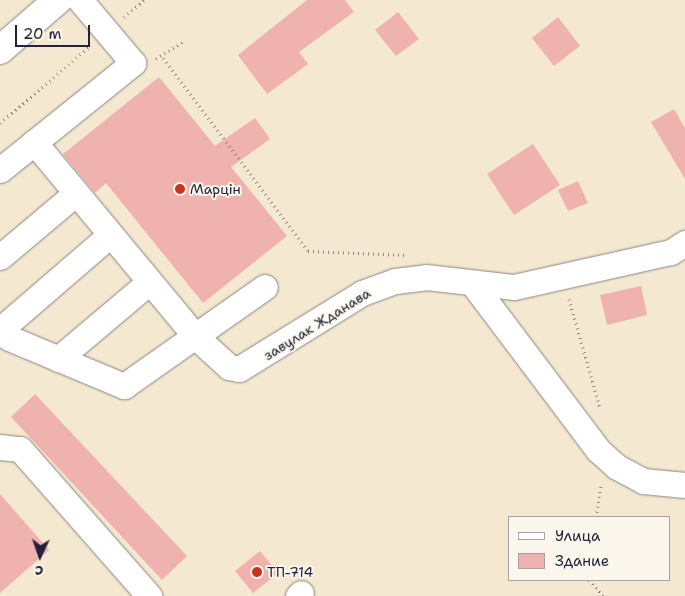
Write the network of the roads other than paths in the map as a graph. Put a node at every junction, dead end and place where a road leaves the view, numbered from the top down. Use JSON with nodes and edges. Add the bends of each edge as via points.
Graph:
{"nodes":[{"id":1,"x":58,"y":0,"type":"edge"},
{"id":2,"x":80,"y":0,"type":"edge"},
{"id":3,"x":0,"y":50,"type":"edge"},
{"id":4,"x":34,"y":142,"type":"junction"},
{"id":5,"x":0,"y":170,"type":"edge"},
{"id":6,"x":76,"y":193,"type":"junction"},
{"id":7,"x":110,"y":235,"type":"junction"},
{"id":8,"x":685,"y":243,"type":"edge"},
{"id":9,"x":0,"y":257,"type":"edge"},
{"id":10,"x":149,"y":282,"type":"junction"},
{"id":11,"x":473,"y":284,"type":"junction"},
{"id":12,"x":265,"y":287,"type":"dead end"},
{"id":13,"x":0,"y":328,"type":"edge"},
{"id":14,"x":195,"y":336,"type":"junction"},
{"id":15,"x":58,"y":359,"type":"junction"},
{"id":16,"x":0,"y":447,"type":"edge"},
{"id":17,"x":685,"y":485,"type":"edge"},
{"id":18,"x":149,"y":596,"type":"edge"}],
"edges":[{"from":1,"to":3,"type":"main road"},
{"from":2,"to":4,"type":"street","via":[[133,63]]},
{"from":4,"to":5,"type":"street"},
{"from":4,"to":6,"type":"street","name":"завулак Жданава"},
{"from":6,"to":7,"type":"street","name":"завулак Жданава"},
{"from":6,"to":9,"type":"street"},
{"from":7,"to":10,"type":"street","name":"завулак Жданава"},
{"from":7,"to":13,"type":"street"},
{"from":8,"to":11,"type":"street","name":"завулак Жданава","via":[[672,252],[514,288]]},
{"from":10,"to":14,"type":"street","name":"завулак Жданава"},
{"from":10,"to":15,"type":"street"},
{"from":11,"to":14,"type":"street","name":"завулак Жданава","via":[[426,278],[395,281],[362,293],[239,369],[229,367]]},
{"from":11,"to":17,"type":"street","via":[[606,457],[643,481]]},
{"from":12,"to":14,"type":"street"},
{"from":13,"to":15,"type":"street","via":[[9,338]]},
{"from":14,"to":15,"type":"street","via":[[124,386]]},
{"from":16,"to":18,"type":"street","via":[[20,449]]}]}
